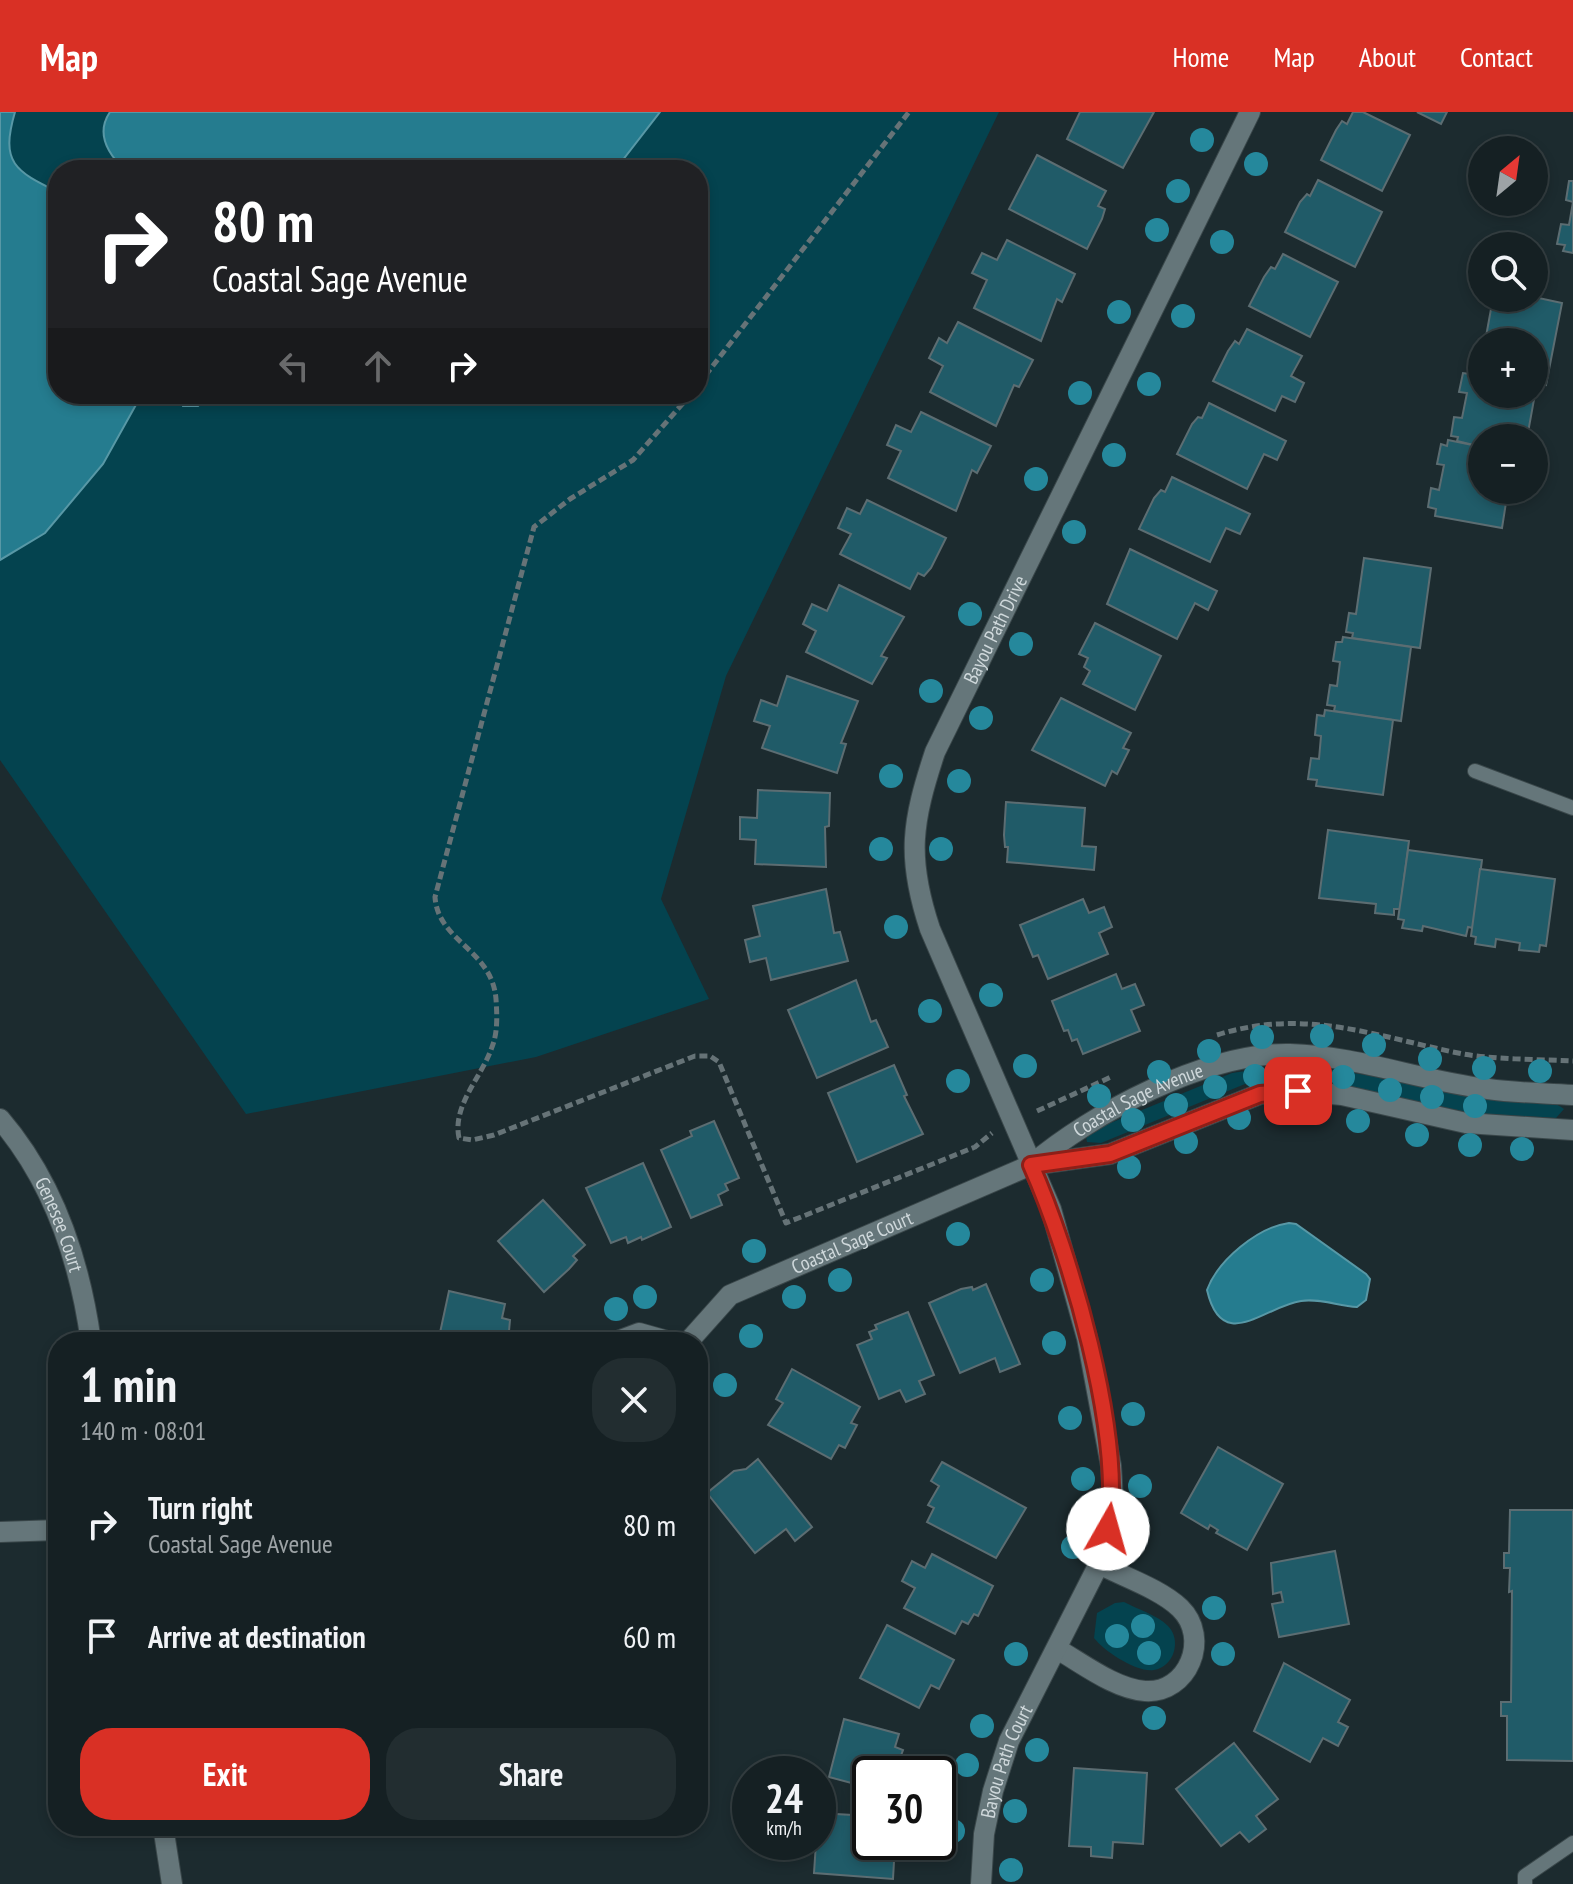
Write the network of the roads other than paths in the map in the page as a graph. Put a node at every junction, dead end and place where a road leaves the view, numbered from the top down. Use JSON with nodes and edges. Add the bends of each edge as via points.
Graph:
{"nodes":[{"id":1,"x":1250,"y":112,"type":"edge"},
{"id":2,"x":1475,"y":771,"type":"dead end"},
{"id":3,"x":1573,"y":808,"type":"edge"},
{"id":4,"x":1573,"y":1095,"type":"edge"},
{"id":5,"x":0,"y":1119,"type":"edge"},
{"id":6,"x":1573,"y":1130,"type":"edge"},
{"id":7,"x":1031,"y":1165,"type":"junction"},
{"id":8,"x":90,"y":1332,"type":"edge"},
{"id":9,"x":697,"y":1332,"type":"edge"},
{"id":10,"x":48,"y":1530,"type":"edge"},
{"id":11,"x":0,"y":1532,"type":"edge"},
{"id":12,"x":1099,"y":1564,"type":"junction"},
{"id":13,"x":1057,"y":1649,"type":"junction"},
{"id":14,"x":165,"y":1836,"type":"edge"},
{"id":15,"x":1573,"y":1843,"type":"edge"},
{"id":16,"x":172,"y":1884,"type":"edge"},
{"id":17,"x":981,"y":1884,"type":"edge"},
{"id":18,"x":1525,"y":1884,"type":"edge"}],
"edges":[{"from":1,"to":7,"type":"street","name":"Bayou Path Drive","via":[[935,752],[919,800],[912,854],[917,891]]},
{"from":2,"to":3,"type":"lane"},
{"from":4,"to":7,"type":"street","name":"Coastal Sage Avenue","via":[[1487,1089],[1358,1062],[1286,1054],[1194,1075],[1108,1109]]},
{"from":5,"to":8,"type":"street","name":"Genesee Court","via":[[44,1183],[68,1240]]},
{"from":6,"to":7,"type":"street","name":"Coastal Sage Avenue","via":[[1466,1123],[1342,1095],[1298,1091],[1260,1094],[1110,1154]]},
{"from":7,"to":9,"type":"street","name":"Coastal Sage Court","via":[[730,1295]]},
{"from":7,"to":12,"type":"street","name":"Bayou Path Court","via":[[1051,1209],[1087,1338],[1111,1466],[1113,1499]]},
{"from":10,"to":11,"type":"street"},
{"from":12,"to":13,"type":"street","name":"Bayou Path Court"},
{"from":12,"to":13,"type":"street","via":[[1178,1605],[1195,1634],[1197,1647],[1189,1665],[1178,1678],[1148,1692],[1130,1688]]},
{"from":13,"to":17,"type":"street","name":"Bayou Path Court","via":[[1009,1741],[984,1834]]},
{"from":14,"to":16,"type":"street"},
{"from":15,"to":18,"type":"lane","via":[[1525,1876]]}]}
